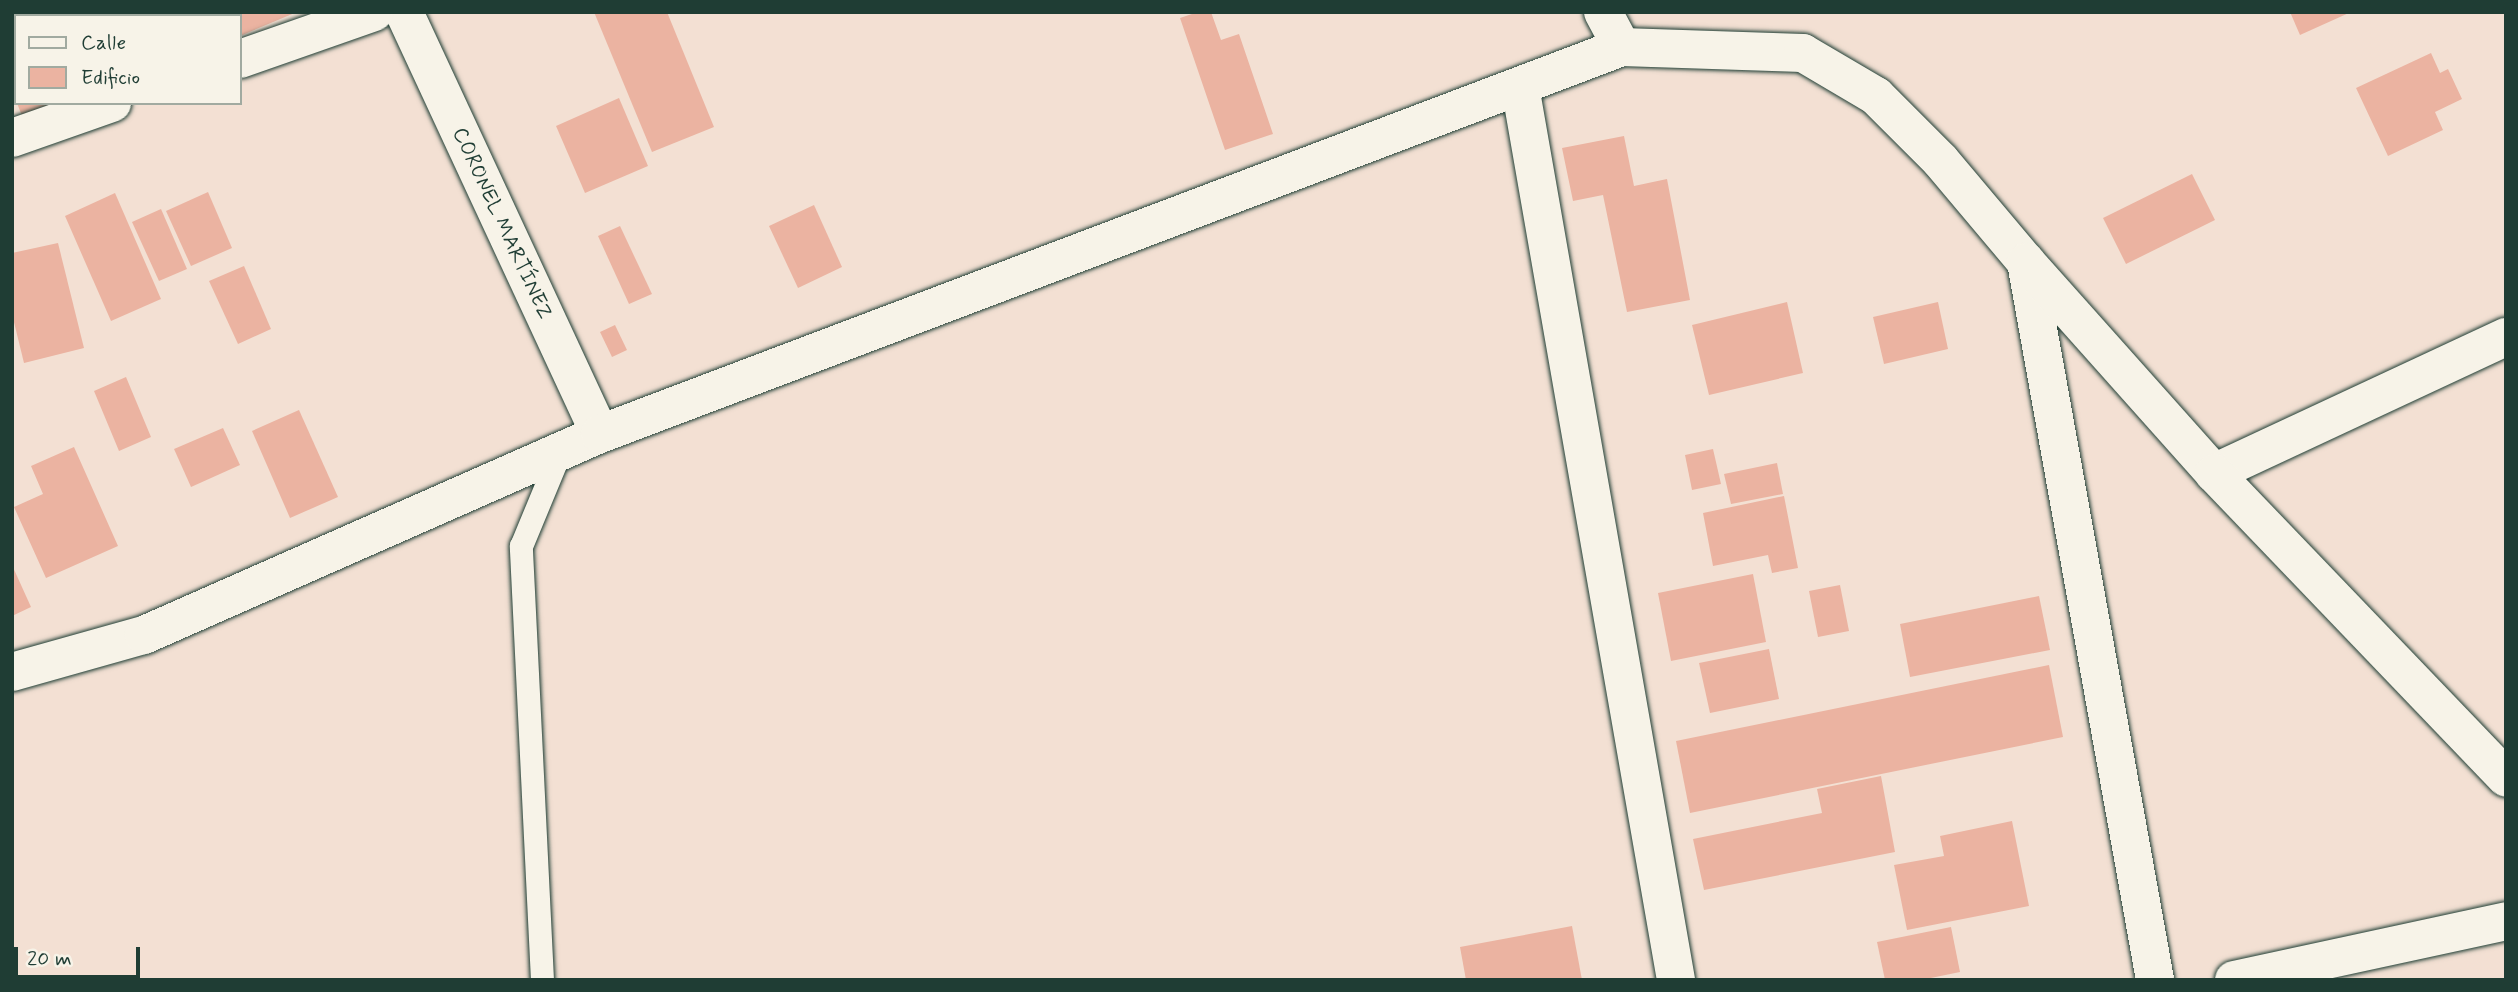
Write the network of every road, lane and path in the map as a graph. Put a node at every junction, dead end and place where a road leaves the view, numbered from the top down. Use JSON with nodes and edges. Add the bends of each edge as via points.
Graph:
{"nodes":[{"id":1,"x":374,"y":12,"type":"edge"},
{"id":2,"x":404,"y":12,"type":"edge"},
{"id":3,"x":1603,"y":12,"type":"edge"},
{"id":4,"x":1622,"y":47,"type":"junction"},
{"id":5,"x":242,"y":58,"type":"edge"},
{"id":6,"x":1520,"y":86,"type":"junction"},
{"id":7,"x":106,"y":105,"type":"edge"},
{"id":8,"x":12,"y":138,"type":"edge"},
{"id":9,"x":2026,"y":262,"type":"junction"},
{"id":10,"x":2506,"y":337,"type":"edge"},
{"id":11,"x":600,"y":434,"type":"junction"},
{"id":12,"x":560,"y":452,"type":"junction"},
{"id":13,"x":2214,"y":473,"type":"junction"},
{"id":14,"x":12,"y":672,"type":"edge"},
{"id":15,"x":2506,"y":776,"type":"edge"},
{"id":16,"x":2506,"y":920,"type":"edge"},
{"id":17,"x":542,"y":980,"type":"edge"},
{"id":18,"x":1676,"y":980,"type":"edge"},
{"id":19,"x":2155,"y":980,"type":"edge"},
{"id":20,"x":2234,"y":980,"type":"edge"}],
"edges":[{"from":1,"to":5,"type":"street"},
{"from":2,"to":11,"type":"street","name":"CORONEL MARTÍNEZ"},
{"from":3,"to":4,"type":"street"},
{"from":4,"to":6,"type":"street"},
{"from":4,"to":9,"type":"street","via":[[1803,53],[1876,96],[1940,160]]},
{"from":6,"to":11,"type":"street"},
{"from":6,"to":18,"type":"street"},
{"from":7,"to":8,"type":"street"},
{"from":9,"to":13,"type":"street"},
{"from":9,"to":19,"type":"street"},
{"from":10,"to":13,"type":"street"},
{"from":11,"to":12,"type":"street"},
{"from":12,"to":14,"type":"street","via":[[144,635]]},
{"from":12,"to":17,"type":"lane","via":[[521,546]]},
{"from":13,"to":15,"type":"street"},
{"from":16,"to":20,"type":"street"}]}
